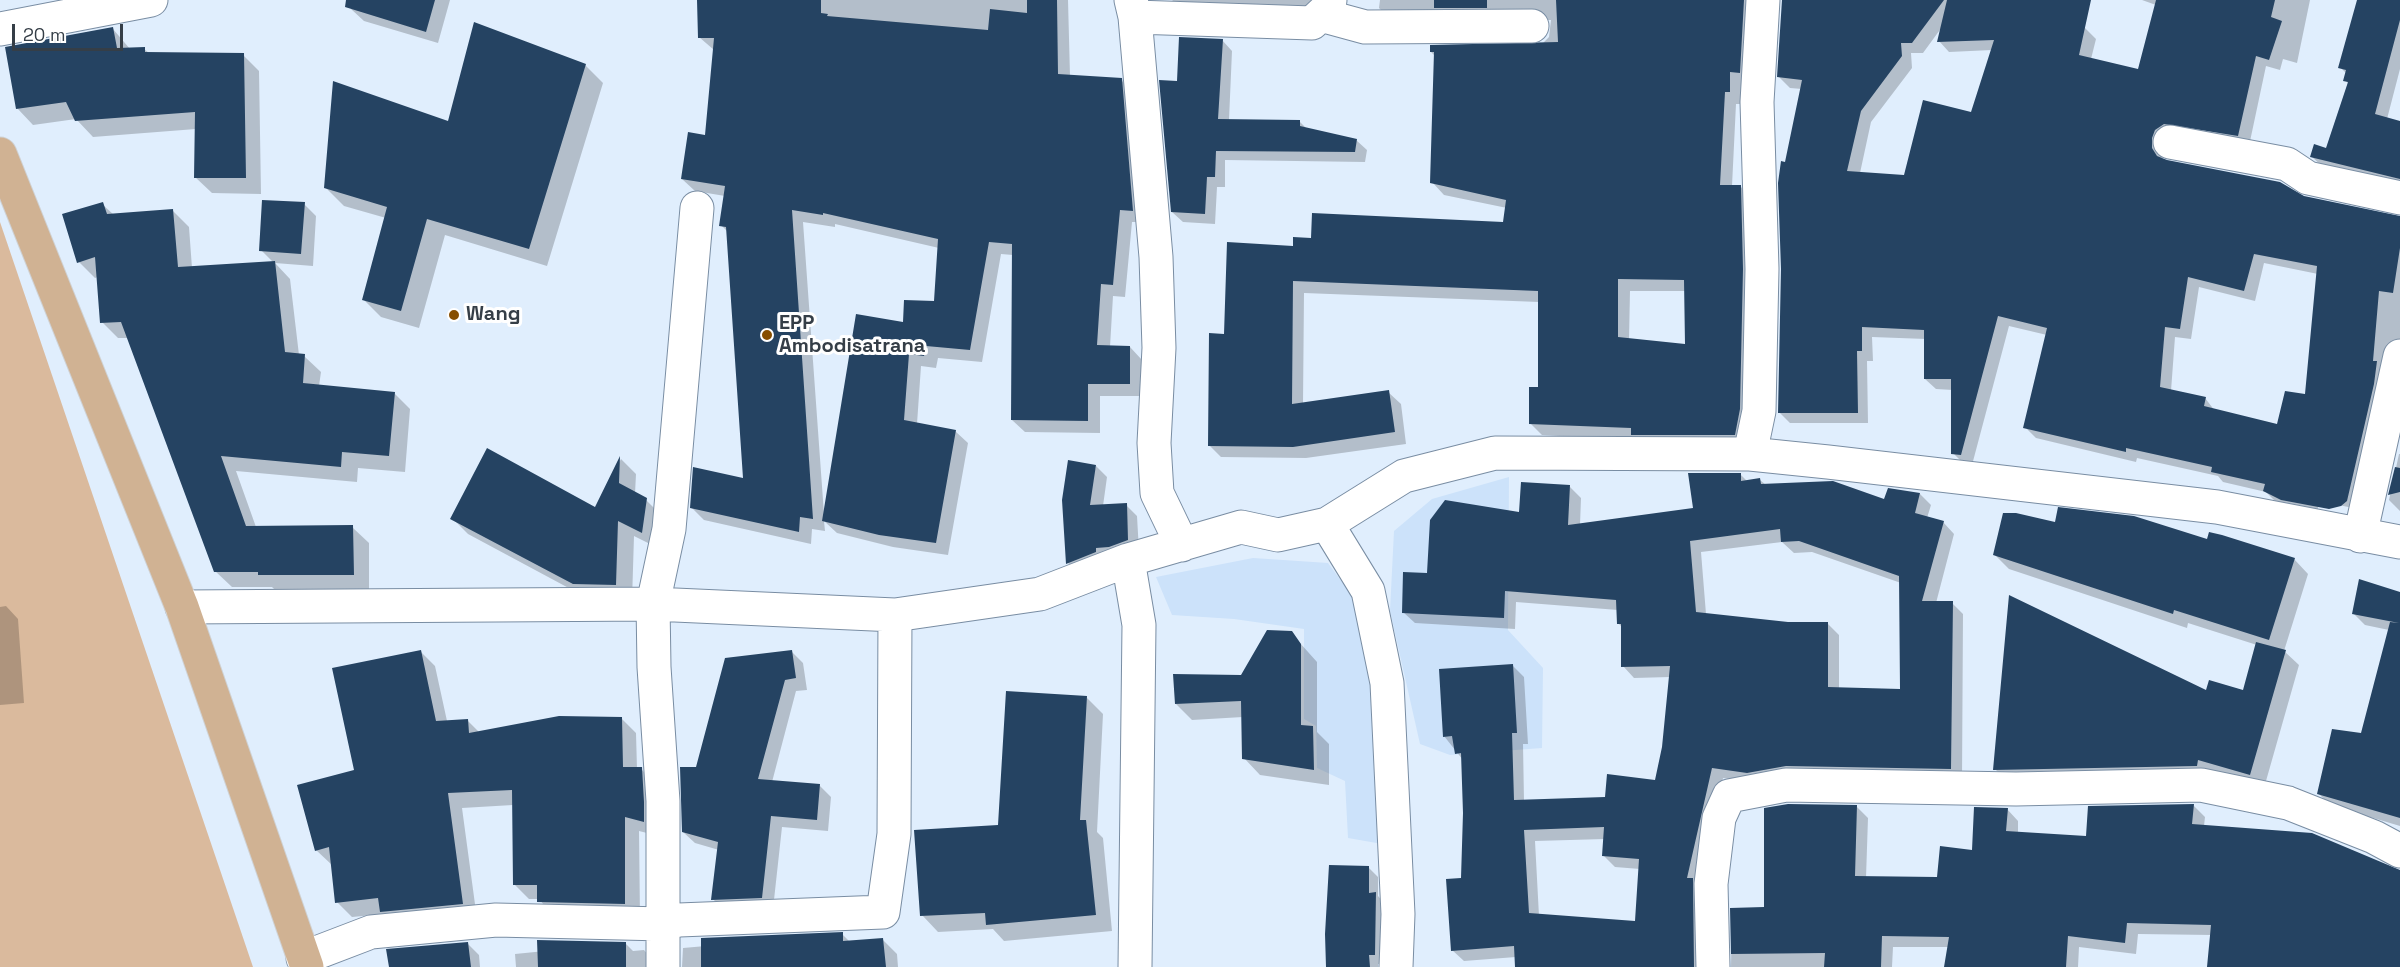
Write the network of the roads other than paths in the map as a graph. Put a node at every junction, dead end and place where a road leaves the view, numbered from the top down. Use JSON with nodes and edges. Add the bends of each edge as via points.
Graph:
{"nodes":[{"id":1,"x":151,"y":0,"type":"edge"},
{"id":2,"x":1763,"y":0,"type":"edge"},
{"id":3,"x":1326,"y":7,"type":"edge"},
{"id":4,"x":1133,"y":8,"type":"edge"},
{"id":5,"x":1532,"y":26,"type":"dead end"},
{"id":6,"x":0,"y":29,"type":"edge"},
{"id":7,"x":2170,"y":142,"type":"dead end"},
{"id":8,"x":0,"y":154,"type":"edge"},
{"id":9,"x":2400,"y":198,"type":"edge"},
{"id":10,"x":697,"y":208,"type":"dead end"},
{"id":11,"x":2400,"y":356,"type":"edge"},
{"id":12,"x":1750,"y":454,"type":"junction"},
{"id":13,"x":1327,"y":524,"type":"junction"},
{"id":14,"x":2360,"y":536,"type":"junction"},
{"id":15,"x":2400,"y":542,"type":"edge"},
{"id":16,"x":1182,"y":545,"type":"junction"},
{"id":17,"x":1128,"y":560,"type":"junction"},
{"id":18,"x":653,"y":604,"type":"junction"},
{"id":19,"x":182,"y":608,"type":"junction"},
{"id":20,"x":896,"y":615,"type":"junction"},
{"id":21,"x":2400,"y":851,"type":"edge"},
{"id":22,"x":663,"y":924,"type":"junction"},
{"id":23,"x":305,"y":963,"type":"edge"},
{"id":24,"x":663,"y":967,"type":"edge"},
{"id":25,"x":1136,"y":967,"type":"edge"},
{"id":26,"x":1396,"y":967,"type":"edge"},
{"id":27,"x":1713,"y":967,"type":"edge"}],
"edges":[{"from":1,"to":6,"type":"street"},
{"from":2,"to":12,"type":"street","via":[[1757,102],[1762,269],[1759,411]]},
{"from":3,"to":4,"type":"street","via":[[1312,23]]},
{"from":3,"to":5,"type":"street","via":[[1365,27]]},
{"from":4,"to":16,"type":"street","via":[[1156,257],[1160,348],[1154,443],[1156,493]]},
{"from":7,"to":9,"type":"street","via":[[2287,164],[2308,178]]},
{"from":8,"to":19,"type":"main road"},
{"from":10,"to":18,"type":"street","via":[[669,529]]},
{"from":11,"to":14,"type":"street"},
{"from":12,"to":13,"type":"street","via":[[1495,453],[1404,476]]},
{"from":12,"to":14,"type":"street","via":[[2217,507]]},
{"from":13,"to":16,"type":"street","via":[[1278,535],[1241,527]]},
{"from":13,"to":26,"type":"street","via":[[1368,591],[1387,683],[1398,914]]},
{"from":14,"to":15,"type":"street"},
{"from":16,"to":17,"type":"street"},
{"from":17,"to":20,"type":"street","via":[[1040,594]]},
{"from":17,"to":25,"type":"street","via":[[1139,625]]},
{"from":18,"to":19,"type":"street"},
{"from":18,"to":20,"type":"street"},
{"from":18,"to":22,"type":"street","via":[[663,801]]},
{"from":19,"to":23,"type":"main road"},
{"from":20,"to":22,"type":"street","via":[[894,834],[883,912],[679,920]]},
{"from":21,"to":27,"type":"street","via":[[2288,803],[2201,785],[2016,789],[1786,785],[1729,796],[1719,818],[1711,884]]},
{"from":22,"to":23,"type":"street","via":[[485,921],[371,932]]},
{"from":22,"to":24,"type":"street"}]}
